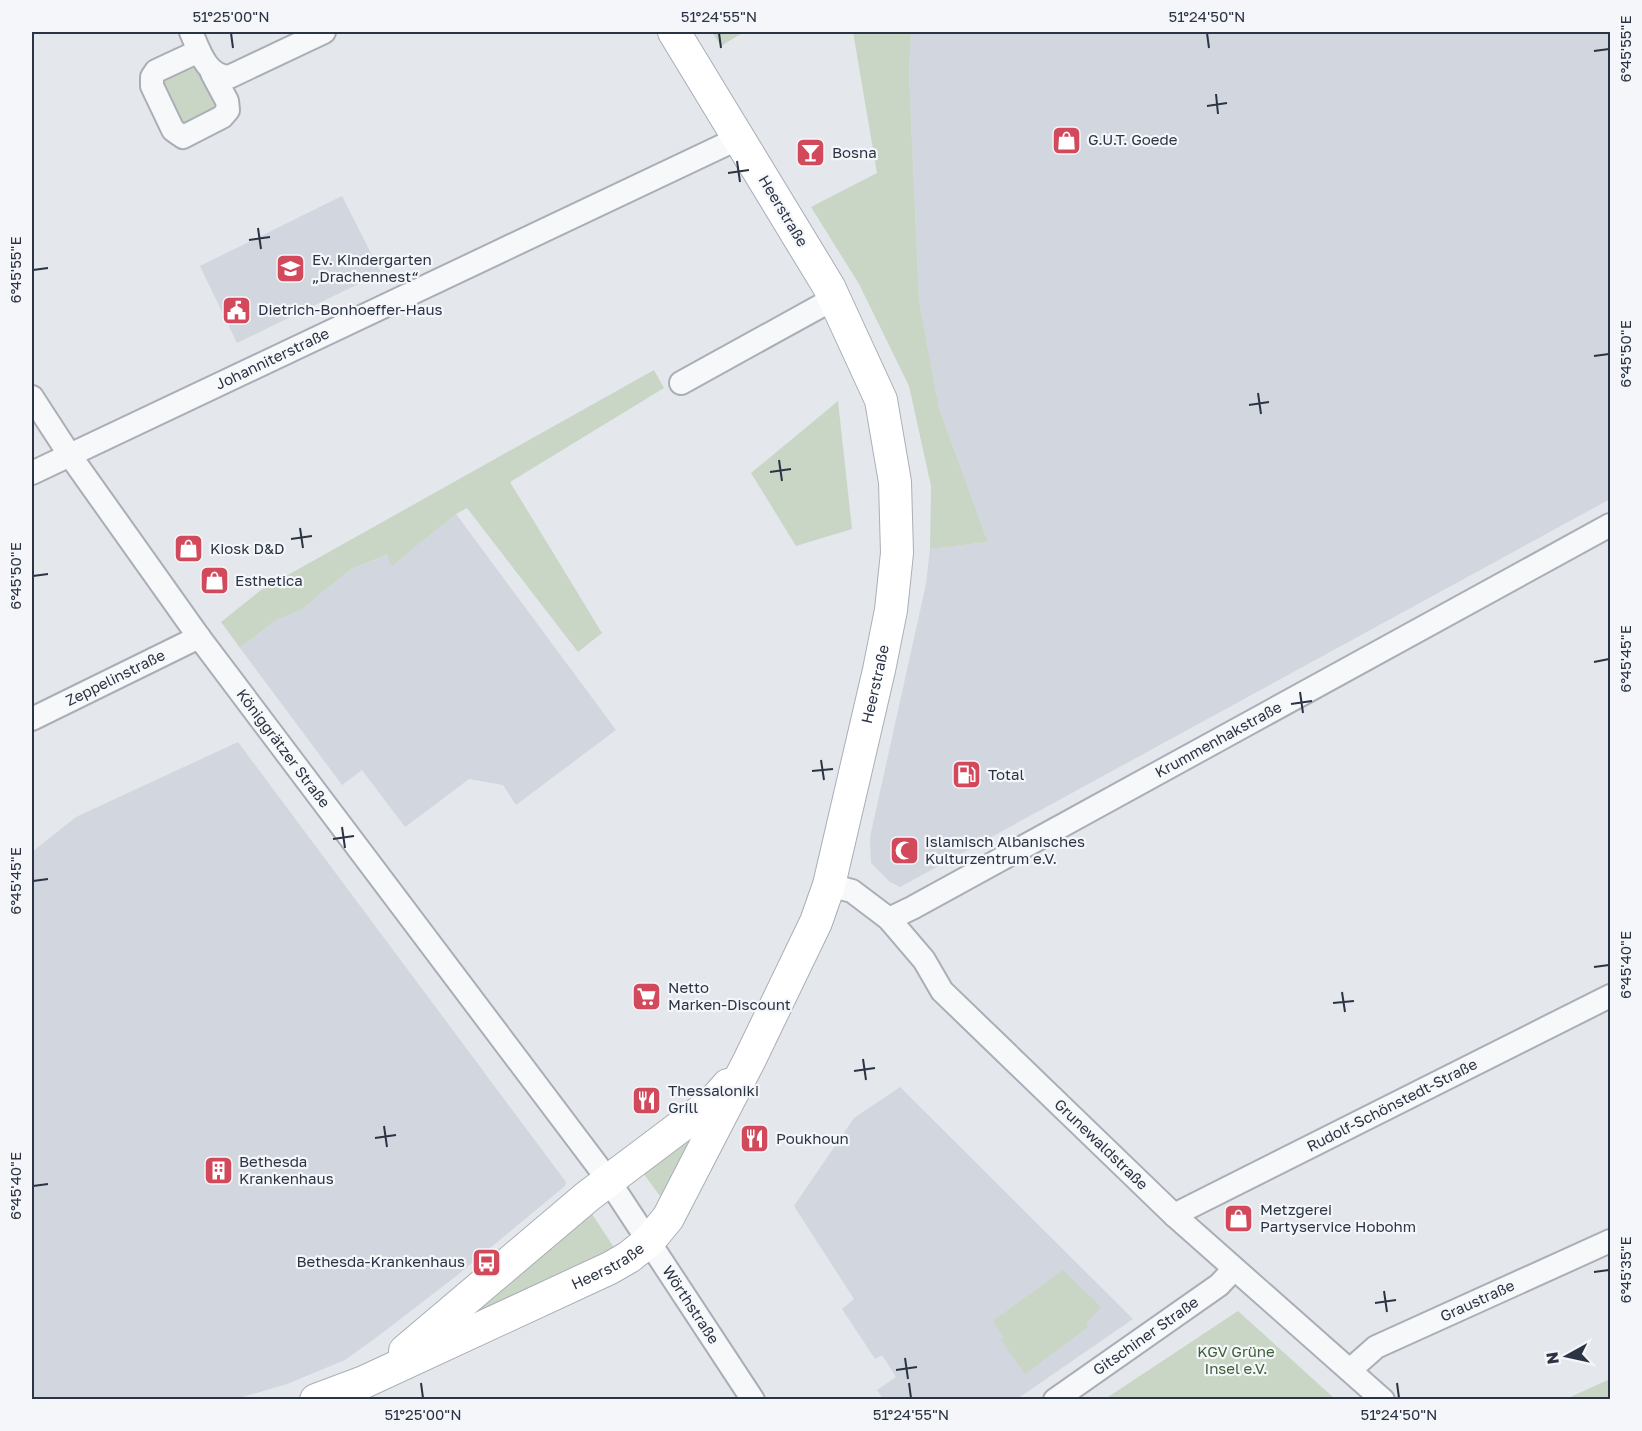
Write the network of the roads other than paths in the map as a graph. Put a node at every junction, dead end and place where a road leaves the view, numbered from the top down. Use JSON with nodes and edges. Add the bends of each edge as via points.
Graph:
{"nodes":[{"id":1,"x":324,"y":32,"type":"edge"},
{"id":2,"x":675,"y":32,"type":"edge"},
{"id":3,"x":195,"y":41,"type":"edge"},
{"id":4,"x":212,"y":73,"type":"junction"},
{"id":5,"x":739,"y":138,"type":"junction"},
{"id":6,"x":835,"y":298,"type":"junction"},
{"id":7,"x":681,"y":383,"type":"dead end"},
{"id":8,"x":32,"y":398,"type":"edge"},
{"id":9,"x":69,"y":454,"type":"junction"},
{"id":10,"x":32,"y":473,"type":"edge"},
{"id":11,"x":1611,"y":525,"type":"edge"},
{"id":12,"x":199,"y":637,"type":"junction"},
{"id":13,"x":32,"y":719,"type":"edge"},
{"id":14,"x":829,"y":885,"type":"junction"},
{"id":15,"x":889,"y":919,"type":"junction"},
{"id":16,"x":1611,"y":996,"type":"edge"},
{"id":17,"x":750,"y":1059,"type":"junction"},
{"id":18,"x":609,"y":1181,"type":"junction"},
{"id":19,"x":1174,"y":1215,"type":"junction"},
{"id":20,"x":1611,"y":1240,"type":"edge"},
{"id":21,"x":649,"y":1241,"type":"junction"},
{"id":22,"x":1234,"y":1269,"type":"junction"},
{"id":23,"x":1350,"y":1370,"type":"junction"},
{"id":24,"x":371,"y":1386,"type":"edge"},
{"id":25,"x":316,"y":1400,"type":"edge"},
{"id":26,"x":753,"y":1400,"type":"edge"},
{"id":27,"x":1055,"y":1400,"type":"edge"},
{"id":28,"x":1383,"y":1400,"type":"edge"}],
"edges":[{"from":1,"to":4,"type":"street","via":[[229,77]]},
{"from":2,"to":5,"type":"street","name":"Heerstraße"},
{"from":3,"to":4,"type":"street"},
{"from":3,"to":4,"type":"street","via":[[152,77],[152,87],[173,130],[183,137],[228,110]]},
{"from":5,"to":6,"type":"street","name":"Heerstraße"},
{"from":5,"to":9,"type":"street","name":"Johanniterstraße"},
{"from":6,"to":7,"type":"street"},
{"from":6,"to":14,"type":"street","name":"Heerstraße","via":[[881,400],[896,482],[897,553],[879,670]]},
{"from":8,"to":9,"type":"street","name":"Königgrätzer Straße"},
{"from":9,"to":10,"type":"street","name":"Johanniterstraße"},
{"from":9,"to":12,"type":"street","name":"Königgrätzer Straße"},
{"from":11,"to":15,"type":"street","name":"Krummenhakstraße"},
{"from":12,"to":13,"type":"street","name":"Zeppelinstraße"},
{"from":12,"to":18,"type":"street","name":"Königgrätzer Straße"},
{"from":14,"to":15,"type":"street","name":"Grunewaldstraße","via":[[852,891]]},
{"from":14,"to":17,"type":"street","name":"Heerstraße","via":[[816,922]]},
{"from":15,"to":19,"type":"street","name":"Grunewaldstraße","via":[[924,960],[942,991]]},
{"from":16,"to":19,"type":"street","name":"Rudolf-Schönstedt-Straße"},
{"from":17,"to":18,"type":"street","name":"Heerstraße","via":[[713,1102]]},
{"from":17,"to":21,"type":"street","name":"Heerstraße","via":[[668,1218]]},
{"from":18,"to":21,"type":"street","name":"Wörthstraße"},
{"from":18,"to":24,"type":"street","name":"Heerstraße"},
{"from":19,"to":22,"type":"street","name":"Grunewaldstraße"},
{"from":20,"to":23,"type":"street","name":"Graustraße","via":[[1376,1347]]},
{"from":21,"to":24,"type":"street","name":"Heerstraße","via":[[610,1268]]},
{"from":21,"to":26,"type":"street","name":"Wörthstraße"},
{"from":22,"to":23,"type":"street","name":"Grunewaldstraße"},
{"from":22,"to":27,"type":"street","name":"Gitschiner Straße","via":[[1219,1284]]},
{"from":23,"to":28,"type":"street","name":"Grunewaldstraße"},
{"from":24,"to":25,"type":"street","name":"Heerstraße"}]}
